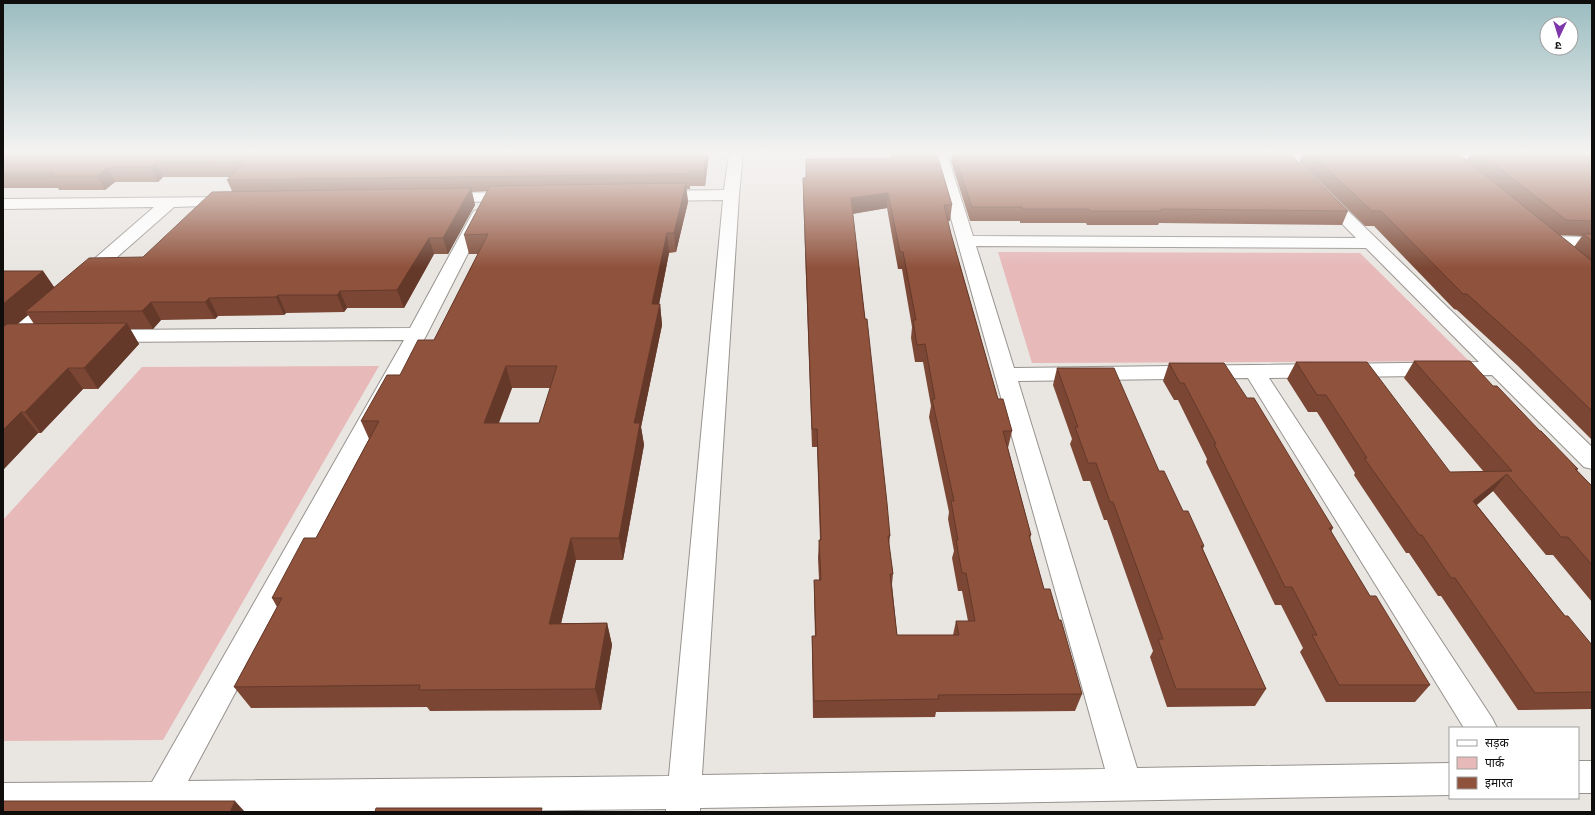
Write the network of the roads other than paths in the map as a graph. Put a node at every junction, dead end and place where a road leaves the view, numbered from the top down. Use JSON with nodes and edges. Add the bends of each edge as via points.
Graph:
{"nodes":[{"id":1,"x":732,"y":192,"type":"edge"},
{"id":2,"x":952,"y":192,"type":"edge"},
{"id":3,"x":1320,"y":192,"type":"edge"},
{"id":4,"x":646,"y":196,"type":"edge"},
{"id":5,"x":732,"y":196,"type":"junction"},
{"id":6,"x":489,"y":197,"type":"junction"},
{"id":7,"x":528,"y":197,"type":"edge"},
{"id":8,"x":427,"y":198,"type":"edge"},
{"id":9,"x":247,"y":202,"type":"edge"},
{"id":10,"x":169,"y":203,"type":"junction"},
{"id":11,"x":3,"y":204,"type":"edge"},
{"id":12,"x":967,"y":241,"type":"junction"},
{"id":13,"x":1592,"y":242,"type":"edge"},
{"id":14,"x":1372,"y":243,"type":"junction"},
{"id":15,"x":1568,"y":256,"type":"edge"},
{"id":16,"x":417,"y":334,"type":"junction"},
{"id":17,"x":86,"y":336,"type":"edge"},
{"id":18,"x":47,"y":337,"type":"edge"},
{"id":19,"x":9,"y":342,"type":"edge"},
{"id":20,"x":1499,"y":368,"type":"junction"},
{"id":21,"x":1254,"y":371,"type":"junction"},
{"id":22,"x":1005,"y":375,"type":"junction"},
{"id":23,"x":1592,"y":461,"type":"edge"},
{"id":24,"x":1480,"y":727,"type":"edge"},
{"id":25,"x":1579,"y":777,"type":"edge"},
{"id":26,"x":1592,"y":777,"type":"edge"},
{"id":27,"x":1449,"y":779,"type":"edge"},
{"id":28,"x":1126,"y":785,"type":"junction"},
{"id":29,"x":161,"y":798,"type":"junction"},
{"id":30,"x":3,"y":800,"type":"edge"},
{"id":31,"x":685,"y":802,"type":"edge"}],
"edges":[{"from":1,"to":5,"type":"street"},
{"from":2,"to":12,"type":"street"},
{"from":3,"to":14,"type":"street"},
{"from":4,"to":5,"type":"street"},
{"from":5,"to":31,"type":"street"},
{"from":6,"to":7,"type":"street"},
{"from":6,"to":8,"type":"street"},
{"from":6,"to":16,"type":"street"},
{"from":9,"to":10,"type":"street"},
{"from":10,"to":11,"type":"street"},
{"from":10,"to":19,"type":"street"},
{"from":12,"to":14,"type":"street"},
{"from":12,"to":22,"type":"street"},
{"from":13,"to":15,"type":"street","via":[[1544,236]]},
{"from":14,"to":20,"type":"street"},
{"from":16,"to":17,"type":"street"},
{"from":16,"to":29,"type":"street"},
{"from":18,"to":19,"type":"street"},
{"from":20,"to":21,"type":"street"},
{"from":20,"to":23,"type":"street"},
{"from":21,"to":22,"type":"street"},
{"from":21,"to":24,"type":"street"},
{"from":22,"to":28,"type":"street"},
{"from":25,"to":26,"type":"street"},
{"from":27,"to":28,"type":"street"},
{"from":28,"to":31,"type":"street"},
{"from":29,"to":30,"type":"street"},
{"from":29,"to":31,"type":"street"}]}
